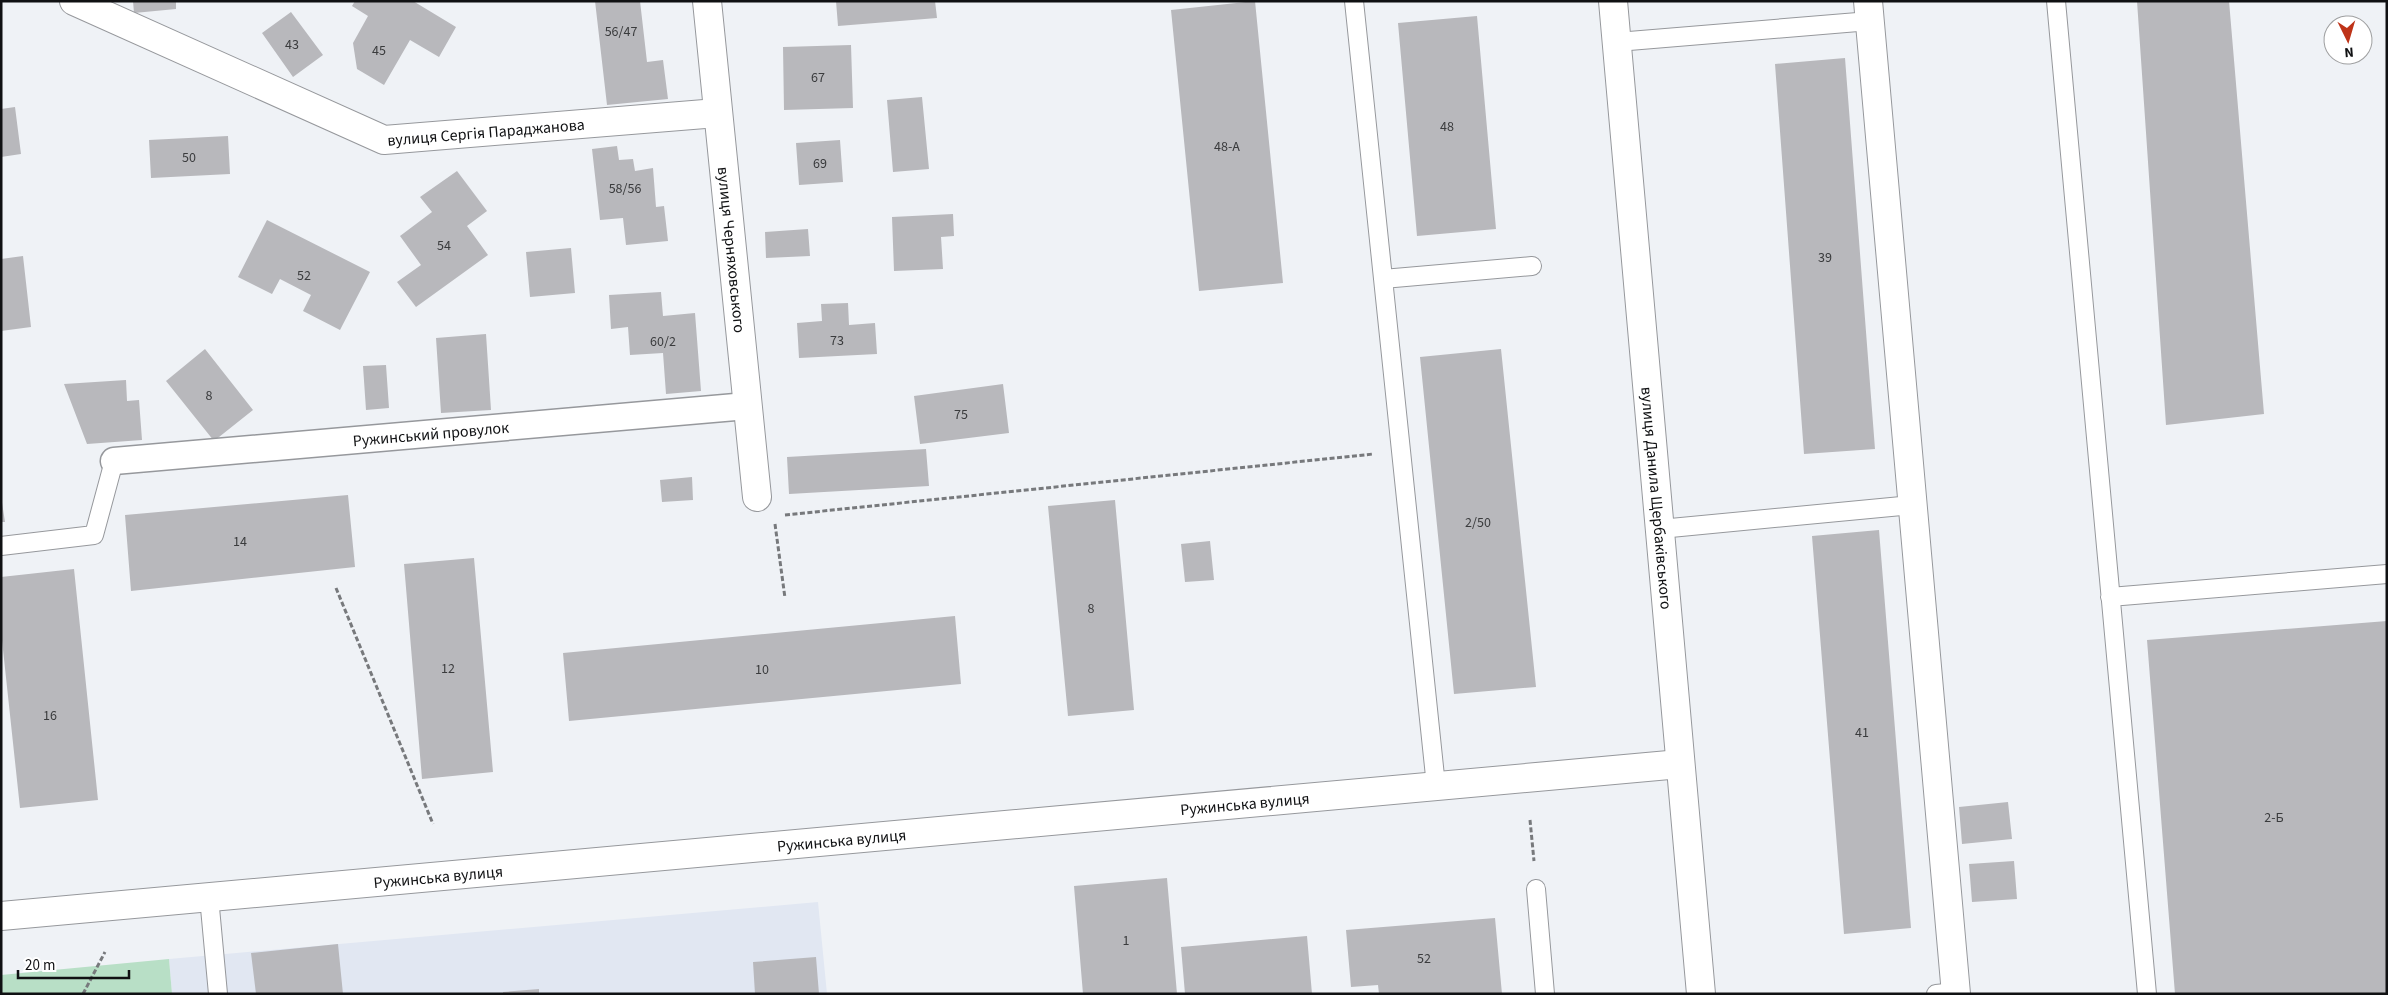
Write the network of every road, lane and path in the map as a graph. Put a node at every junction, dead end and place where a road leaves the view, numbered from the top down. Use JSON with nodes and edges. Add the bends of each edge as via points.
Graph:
{"nodes":[{"id":1,"x":74,"y":1,"type":"edge"},
{"id":2,"x":707,"y":1,"type":"edge"},
{"id":3,"x":1354,"y":1,"type":"edge"},
{"id":4,"x":1614,"y":1,"type":"edge"},
{"id":5,"x":2056,"y":1,"type":"edge"},
{"id":6,"x":1869,"y":11,"type":"edge"},
{"id":7,"x":1617,"y":42,"type":"junction"},
{"id":8,"x":717,"y":113,"type":"junction"},
{"id":9,"x":1532,"y":266,"type":"dead end"},
{"id":10,"x":1383,"y":279,"type":"junction"},
{"id":11,"x":747,"y":406,"type":"junction"},
{"id":12,"x":1401,"y":451,"type":"junction"},
{"id":13,"x":114,"y":461,"type":"joint"},
{"id":14,"x":1912,"y":505,"type":"junction"},
{"id":15,"x":765,"y":507,"type":"junction"},
{"id":16,"x":1660,"y":529,"type":"junction"},
{"id":17,"x":1,"y":546,"type":"edge"},
{"id":18,"x":2387,"y":574,"type":"edge"},
{"id":19,"x":336,"y":588,"type":"dead end"},
{"id":20,"x":2110,"y":597,"type":"junction"},
{"id":21,"x":785,"y":598,"type":"dead end"},
{"id":22,"x":1680,"y":764,"type":"junction"},
{"id":23,"x":1436,"y":786,"type":"junction"},
{"id":24,"x":1530,"y":820,"type":"dead end"},
{"id":25,"x":433,"y":824,"type":"dead end"},
{"id":26,"x":1536,"y":889,"type":"joint"},
{"id":27,"x":209,"y":897,"type":"junction"},
{"id":28,"x":1,"y":916,"type":"edge"},
{"id":29,"x":105,"y":952,"type":"dead end"},
{"id":30,"x":1950,"y":993,"type":"edge"},
{"id":31,"x":83,"y":994,"type":"edge"},
{"id":32,"x":218,"y":994,"type":"edge"},
{"id":33,"x":1545,"y":994,"type":"edge"},
{"id":34,"x":1702,"y":994,"type":"edge"},
{"id":35,"x":2147,"y":994,"type":"edge"}],
"edges":[{"from":1,"to":8,"type":"street","name":"вулиця Сергія Параджанова","via":[[384,140]]},
{"from":2,"to":8,"type":"street","name":"вулиця Черняховського"},
{"from":3,"to":10,"type":"lane"},
{"from":4,"to":7,"type":"street","name":"вулиця Данила Щербаківського"},
{"from":5,"to":20,"type":"lane"},
{"from":6,"to":7,"type":"lane"},
{"from":6,"to":14,"type":"street"},
{"from":7,"to":16,"type":"street","name":"вулиця Данила Щербаківського"},
{"from":8,"to":11,"type":"street","name":"вулиця Черняховського"},
{"from":9,"to":10,"type":"lane"},
{"from":10,"to":12,"type":"lane"},
{"from":11,"to":13,"type":"street","name":"Ружинський провулок"},
{"from":11,"to":15,"type":"street","name":"вулиця Черняховського"},
{"from":12,"to":15,"type":"path"},
{"from":12,"to":23,"type":"lane"},
{"from":13,"to":17,"type":"lane","via":[[94,535]]},
{"from":14,"to":16,"type":"lane"},
{"from":14,"to":30,"type":"street"},
{"from":15,"to":21,"type":"path"},
{"from":16,"to":22,"type":"street","name":"вулиця Данила Щербаківського"},
{"from":18,"to":20,"type":"lane"},
{"from":19,"to":25,"type":"path"},
{"from":20,"to":35,"type":"lane"},
{"from":22,"to":23,"type":"street","name":"Ружинська вулиця"},
{"from":22,"to":34,"type":"street","name":"вулиця Данила Щербаківського"},
{"from":23,"to":27,"type":"street","name":"Ружинська вулиця"},
{"from":24,"to":26,"type":"path"},
{"from":26,"to":33,"type":"lane"},
{"from":27,"to":28,"type":"street","name":"Ружинська вулиця"},
{"from":27,"to":32,"type":"lane"},
{"from":29,"to":31,"type":"path"}]}
